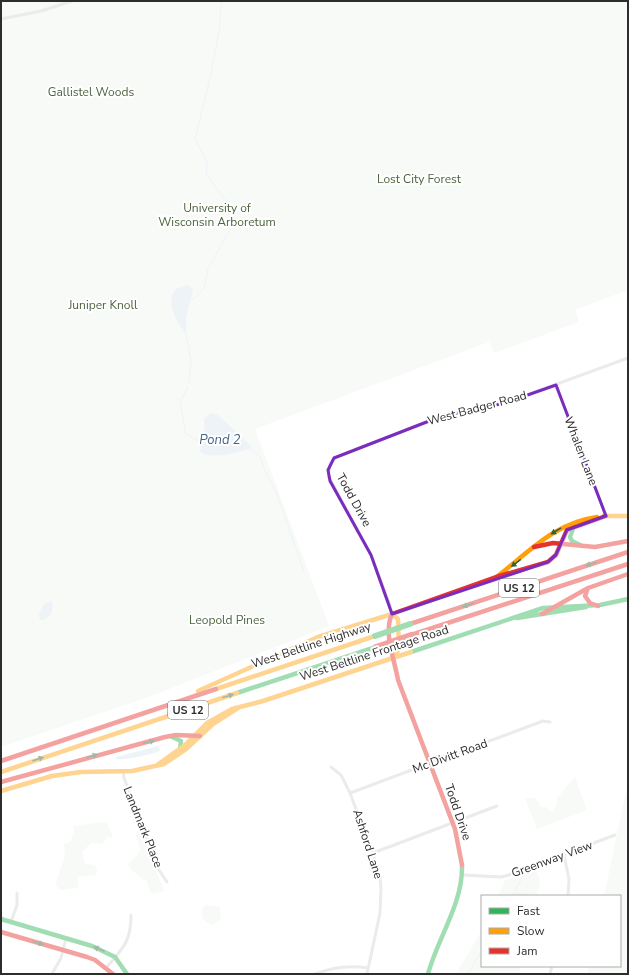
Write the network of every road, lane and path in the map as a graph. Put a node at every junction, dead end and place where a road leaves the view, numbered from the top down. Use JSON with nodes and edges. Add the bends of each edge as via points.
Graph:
{"nodes":[{"id":1,"x":72,"y":1,"type":"edge"},
{"id":2,"x":1,"y":19,"type":"edge"},
{"id":3,"x":628,"y":358,"type":"edge"},
{"id":4,"x":556,"y":385,"type":"junction"},
{"id":5,"x":330,"y":464,"type":"joint"},
{"id":6,"x":606,"y":516,"type":"junction"},
{"id":7,"x":628,"y":516,"type":"edge"},
{"id":8,"x":574,"y":526,"type":"junction"},
{"id":9,"x":628,"y":541,"type":"edge"},
{"id":10,"x":560,"y":544,"type":"junction"},
{"id":11,"x":534,"y":547,"type":"junction"},
{"id":12,"x":585,"y":547,"type":"junction"},
{"id":13,"x":628,"y":552,"type":"edge"},
{"id":14,"x":628,"y":564,"type":"edge"},
{"id":15,"x":628,"y":574,"type":"edge"},
{"id":16,"x":496,"y":577,"type":"junction"},
{"id":17,"x":588,"y":588,"type":"junction"},
{"id":18,"x":628,"y":599,"type":"edge"},
{"id":19,"x":559,"y":605,"type":"junction"},
{"id":20,"x":598,"y":606,"type":"junction"},
{"id":21,"x":586,"y":607,"type":"junction"},
{"id":22,"x":392,"y":614,"type":"junction"},
{"id":23,"x":542,"y":614,"type":"junction"},
{"id":24,"x":516,"y":618,"type":"junction"},
{"id":25,"x":394,"y":657,"type":"junction"},
{"id":26,"x":238,"y":708,"type":"junction"},
{"id":27,"x":150,"y":710,"type":"junction"},
{"id":28,"x":550,"y":722,"type":"dead end"},
{"id":29,"x":171,"y":736,"type":"junction"},
{"id":30,"x":200,"y":736,"type":"junction"},
{"id":31,"x":192,"y":737,"type":"junction"},
{"id":32,"x":180,"y":749,"type":"junction"},
{"id":33,"x":1,"y":761,"type":"edge"},
{"id":34,"x":429,"y":764,"type":"junction"},
{"id":35,"x":157,"y":765,"type":"junction"},
{"id":36,"x":332,"y":768,"type":"dead end"},
{"id":37,"x":123,"y":771,"type":"junction"},
{"id":38,"x":1,"y":772,"type":"edge"},
{"id":39,"x":1,"y":782,"type":"edge"},
{"id":40,"x":1,"y":791,"type":"edge"},
{"id":41,"x":350,"y":793,"type":"junction"},
{"id":42,"x":497,"y":806,"type":"dead end"},
{"id":43,"x":452,"y":823,"type":"junction"},
{"id":44,"x":615,"y":835,"type":"dead end"},
{"id":45,"x":373,"y":853,"type":"junction"},
{"id":46,"x":564,"y":855,"type":"junction"},
{"id":47,"x":463,"y":875,"type":"junction"},
{"id":48,"x":167,"y":882,"type":"dead end"},
{"id":49,"x":17,"y":893,"type":"dead end"},
{"id":50,"x":568,"y":895,"type":"edge"},
{"id":51,"x":131,"y":915,"type":"dead end"},
{"id":52,"x":1,"y":919,"type":"edge"},
{"id":53,"x":11,"y":922,"type":"junction"},
{"id":54,"x":1,"y":932,"type":"edge"},
{"id":55,"x":66,"y":938,"type":"junction"},
{"id":56,"x":63,"y":950,"type":"junction"},
{"id":57,"x":115,"y":957,"type":"junction"},
{"id":58,"x":106,"y":968,"type":"junction"},
{"id":59,"x":368,"y":968,"type":"junction"},
{"id":60,"x":52,"y":974,"type":"edge"},
{"id":61,"x":113,"y":974,"type":"edge"},
{"id":62,"x":128,"y":974,"type":"edge"},
{"id":63,"x":315,"y":974,"type":"edge"},
{"id":64,"x":367,"y":974,"type":"edge"},
{"id":65,"x":428,"y":974,"type":"edge"}],
"edges":[{"from":1,"to":2,"type":"street"},
{"from":3,"to":4,"type":"street","name":"West Badger Road"},
{"from":4,"to":5,"type":"street","name":"West Badger Road","via":[[505,403],[442,416],[340,454]]},
{"from":4,"to":6,"type":"street","name":"Whalen Lane"},
{"from":5,"to":22,"type":"street","name":"Todd Drive","via":[[330,481],[371,555]]},
{"from":6,"to":7,"type":"main road"},
{"from":6,"to":8,"type":"main road"},
{"from":6,"to":11,"type":"main road","one_way":true,"via":[[589,517],[567,524]]},
{"from":8,"to":10,"type":"main road","via":[[567,530]]},
{"from":8,"to":12,"type":"main road","via":[[570,534],[572,541]]},
{"from":9,"to":12,"type":"main road","via":[[610,546]]},
{"from":10,"to":11,"type":"main road","via":[[547,542]]},
{"from":10,"to":12,"type":"main road"},
{"from":10,"to":16,"type":"main road","via":[[556,555],[548,562]]},
{"from":11,"to":16,"type":"main road","one_way":true},
{"from":13,"to":27,"type":"main road","name":"West Beltline Highway","number":"US 12","one_way":true,"bridge":true},
{"from":38,"to":14,"type":"main road","name":"West Beltline Highway","number":"US 12","one_way":true,"bridge":true},
{"from":15,"to":17,"type":"main road"},
{"from":16,"to":22,"type":"main road"},
{"from":17,"to":19,"type":"main road"},
{"from":17,"to":20,"type":"main road","via":[[585,596],[588,601]]},
{"from":18,"to":20,"type":"main road","name":"West Beltline Frontage Road"},
{"from":19,"to":21,"type":"main road","name":"West Beltline Frontage Road"},
{"from":19,"to":23,"type":"main road"},
{"from":19,"to":24,"type":"main road","name":"West Beltline Frontage Road","via":[[533,610]]},
{"from":20,"to":21,"type":"main road","name":"West Beltline Frontage Road"},
{"from":21,"to":23,"type":"main road","name":"West Beltline Frontage Road"},
{"from":22,"to":25,"type":"main road","name":"Todd Drive","via":[[388,620],[390,651]]},
{"from":22,"to":25,"type":"main road","name":"Todd Drive","via":[[398,619],[399,649]]},
{"from":22,"to":27,"type":"main road","via":[[314,639],[248,670]]},
{"from":23,"to":24,"type":"main road","name":"West Beltline Frontage Road"},
{"from":24,"to":25,"type":"main road","name":"West Beltline Frontage Road"},
{"from":25,"to":26,"type":"main road","name":"West Beltline Frontage Road"},
{"from":25,"to":34,"type":"main road","name":"Todd Drive","via":[[398,680]]},
{"from":26,"to":30,"type":"main road","name":"West Beltline Frontage Road"},
{"from":26,"to":31,"type":"main road","name":"West Beltline Frontage Road","via":[[217,716]]},
{"from":27,"to":33,"type":"main road","name":"West Beltline Highway","number":"US 12"},
{"from":28,"to":34,"type":"street","name":"Mc Divitt Road","via":[[543,721]]},
{"from":29,"to":31,"type":"main road"},
{"from":29,"to":32,"type":"main road","via":[[181,741]]},
{"from":39,"to":29,"type":"main road","one_way":true},
{"from":30,"to":31,"type":"main road"},
{"from":30,"to":35,"type":"main road","name":"West Beltline Frontage Road","via":[[174,758]]},
{"from":31,"to":32,"type":"main road","name":"West Beltline Frontage Road"},
{"from":32,"to":35,"type":"main road","name":"West Beltline Frontage Road"},
{"from":34,"to":41,"type":"street","name":"Mc Divitt Road"},
{"from":34,"to":43,"type":"main road","name":"Todd Drive"},
{"from":35,"to":37,"type":"main road","name":"West Beltline Frontage Road"},
{"from":36,"to":41,"type":"street","name":"Ashford Lane","via":[[341,775]]},
{"from":37,"to":40,"type":"main road","name":"West Beltline Frontage Road","via":[[52,776]]},
{"from":37,"to":48,"type":"street","name":"Landmark Place","via":[[154,856]]},
{"from":41,"to":45,"type":"street","name":"Ashford Lane"},
{"from":42,"to":43,"type":"street"},
{"from":43,"to":45,"type":"street"},
{"from":43,"to":47,"type":"main road","name":"Todd Drive"},
{"from":44,"to":46,"type":"street","name":"Greenway View"},
{"from":45,"to":59,"type":"street","name":"Ashford Lane","via":[[380,877],[381,901]]},
{"from":46,"to":47,"type":"street","name":"Greenway View","via":[[501,877]]},
{"from":46,"to":50,"type":"street","via":[[569,878]]},
{"from":47,"to":65,"type":"main road","name":"Todd Drive","via":[[458,900],[435,949]]},
{"from":49,"to":53,"type":"street","via":[[17,904]]},
{"from":51,"to":57,"type":"street","via":[[131,932]]},
{"from":52,"to":53,"type":"main road"},
{"from":53,"to":55,"type":"main road"},
{"from":54,"to":56,"type":"main road","one_way":true},
{"from":55,"to":56,"type":"street"},
{"from":57,"to":55,"type":"main road","one_way":true},
{"from":56,"to":58,"type":"main road","via":[[95,960]]},
{"from":56,"to":60,"type":"street"},
{"from":57,"to":58,"type":"street"},
{"from":57,"to":62,"type":"main road"},
{"from":58,"to":61,"type":"main road"},
{"from":59,"to":63,"type":"street","via":[[347,966]]},
{"from":59,"to":64,"type":"street","name":"Ashford Lane"}]}
